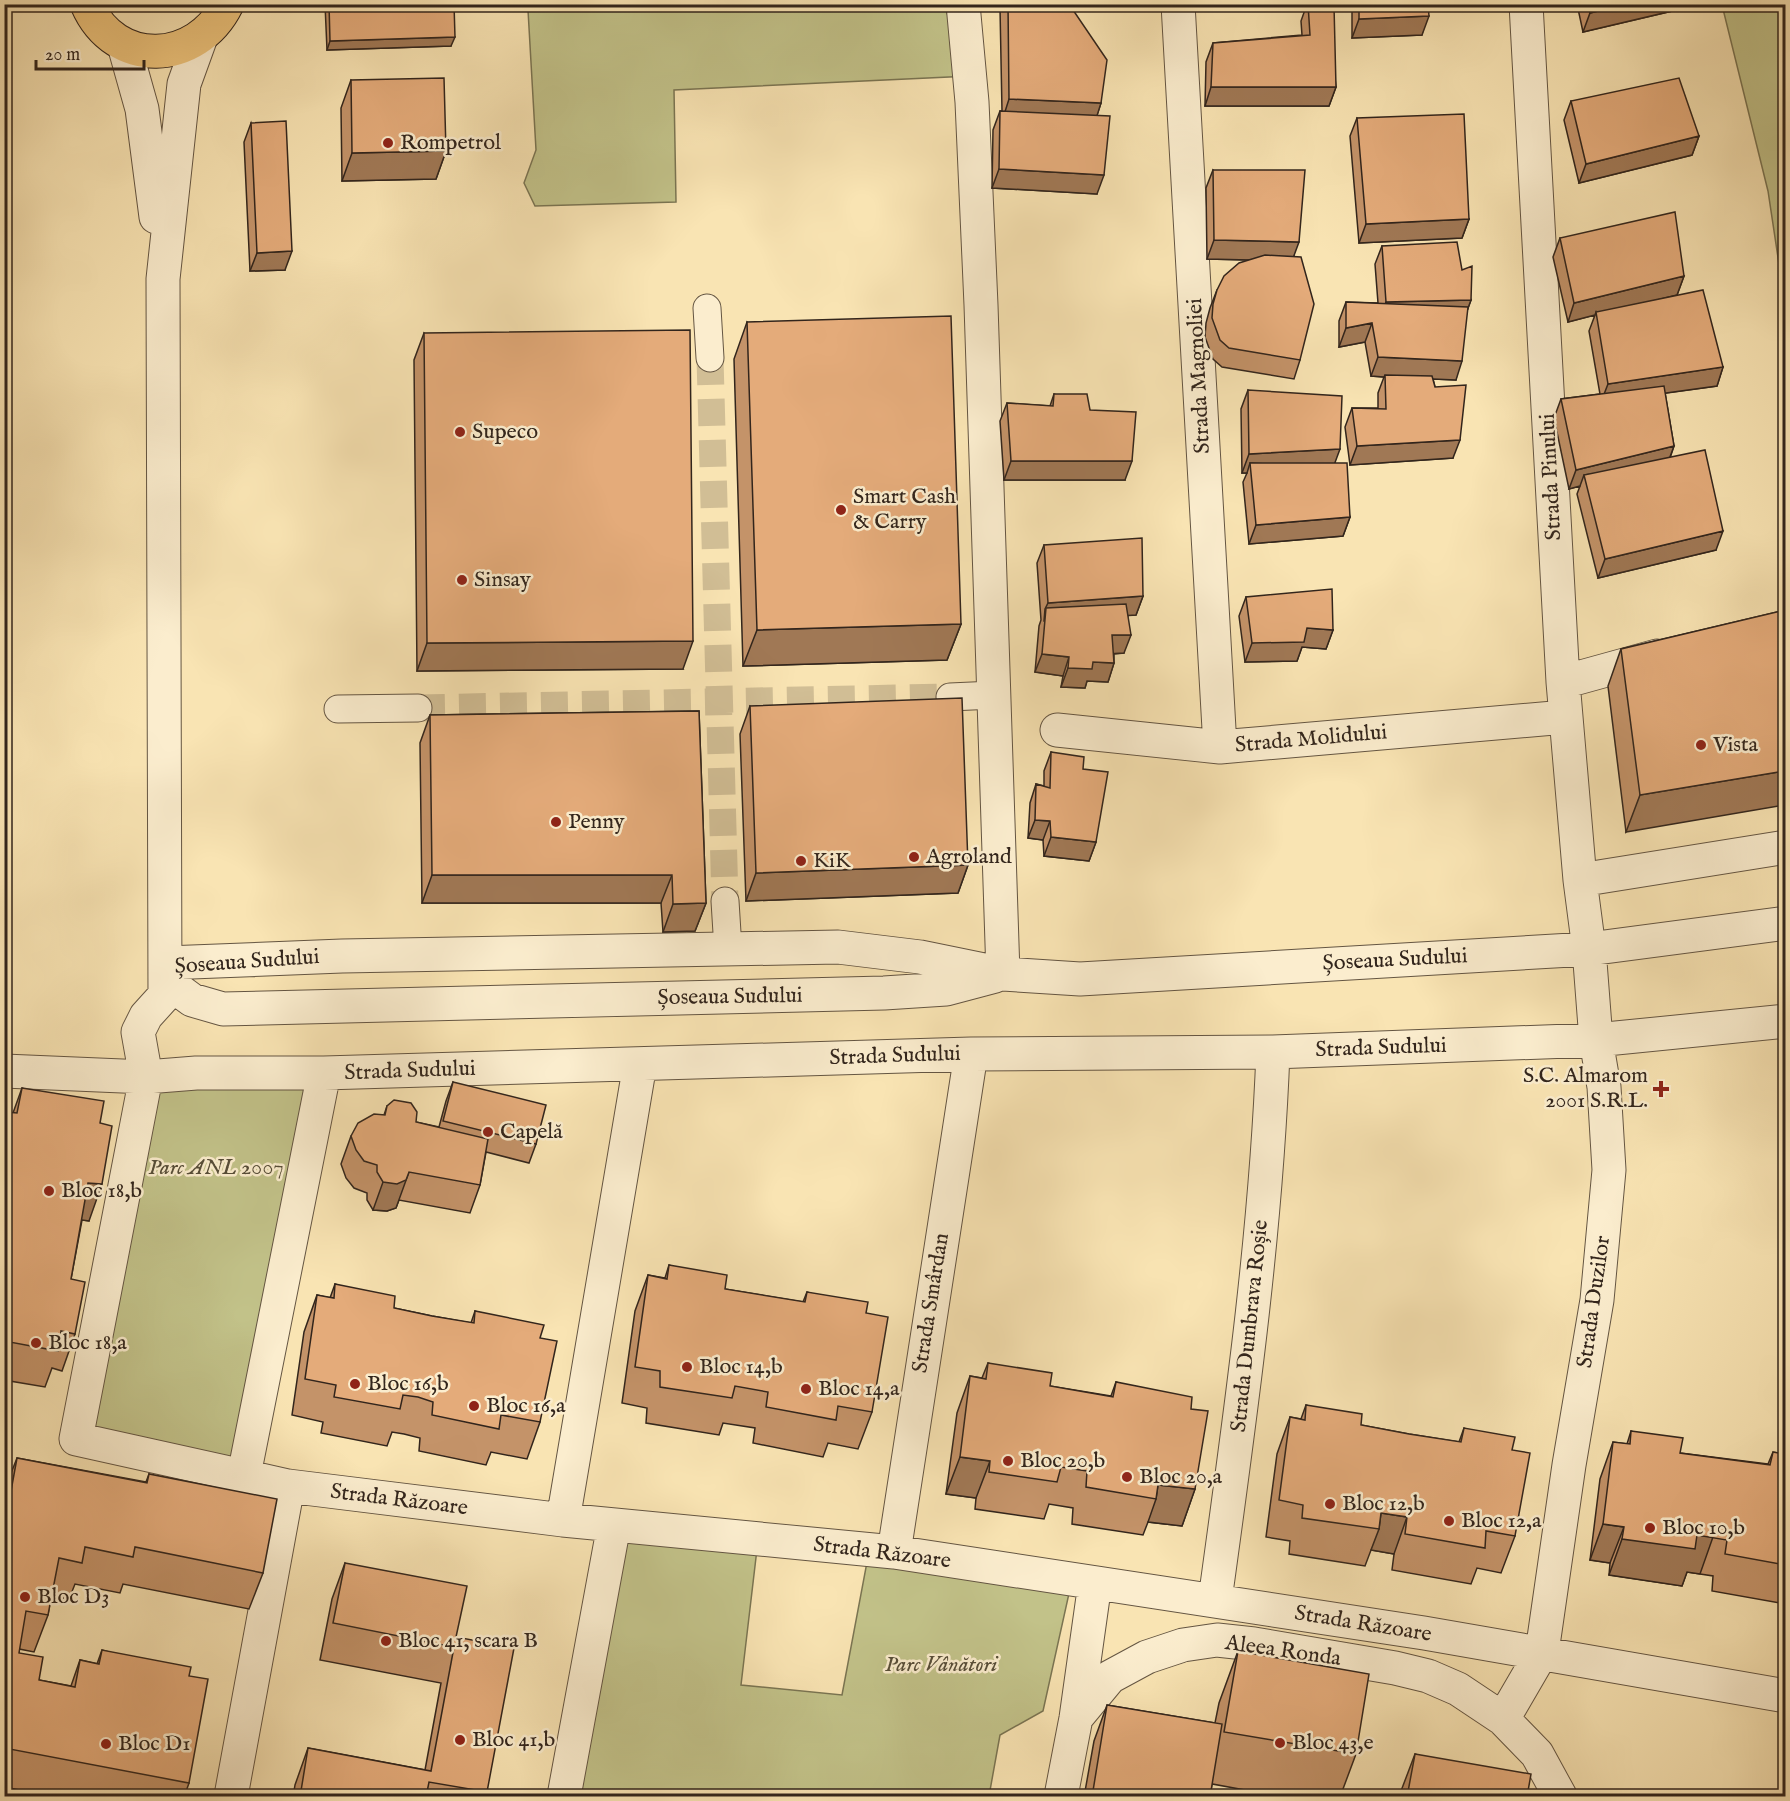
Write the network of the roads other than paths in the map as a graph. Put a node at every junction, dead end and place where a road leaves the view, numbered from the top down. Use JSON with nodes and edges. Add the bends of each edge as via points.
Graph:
{"nodes":[{"id":1,"x":227,"y":4,"type":"edge"},
{"id":2,"x":963,"y":4,"type":"edge"},
{"id":3,"x":1178,"y":4,"type":"edge"},
{"id":4,"x":1526,"y":4,"type":"edge"},
{"id":5,"x":86,"y":5,"type":"edge"},
{"id":6,"x":201,"y":38,"type":"junction"},
{"id":7,"x":124,"y":45,"type":"junction"},
{"id":8,"x":163,"y":279,"type":"junction"},
{"id":9,"x":707,"y":308,"type":"dead end"},
{"id":10,"x":710,"y":358,"type":"tunnel mouth"},
{"id":11,"x":1685,"y":648,"type":"edge"},
{"id":12,"x":1563,"y":682,"type":"junction"},
{"id":13,"x":994,"y":695,"type":"junction"},
{"id":14,"x":950,"y":697,"type":"tunnel mouth"},
{"id":15,"x":418,"y":708,"type":"tunnel mouth"},
{"id":16,"x":338,"y":709,"type":"dead end"},
{"id":17,"x":1565,"y":717,"type":"junction"},
{"id":18,"x":1057,"y":730,"type":"dead end"},
{"id":19,"x":1220,"y":747,"type":"junction"},
{"id":20,"x":1785,"y":847,"type":"edge"},
{"id":21,"x":1580,"y":880,"type":"junction"},
{"id":22,"x":725,"y":901,"type":"tunnel mouth"},
{"id":23,"x":1785,"y":923,"type":"edge"},
{"id":24,"x":728,"y":949,"type":"junction"},
{"id":25,"x":1589,"y":949,"type":"junction"},
{"id":26,"x":166,"y":963,"type":"junction"},
{"id":27,"x":1003,"y":974,"type":"junction"},
{"id":28,"x":1785,"y":1021,"type":"edge"},
{"id":29,"x":1596,"y":1040,"type":"junction"},
{"id":30,"x":1273,"y":1052,"type":"junction"},
{"id":31,"x":971,"y":1054,"type":"junction"},
{"id":32,"x":640,"y":1064,"type":"junction"},
{"id":33,"x":4,"y":1071,"type":"edge"},
{"id":34,"x":324,"y":1073,"type":"junction"},
{"id":35,"x":146,"y":1077,"type":"junction"},
{"id":36,"x":244,"y":1475,"type":"junction"},
{"id":37,"x":288,"y":1486,"type":"junction"},
{"id":38,"x":563,"y":1520,"type":"junction"},
{"id":39,"x":614,"y":1525,"type":"junction"},
{"id":40,"x":894,"y":1552,"type":"junction"},
{"id":41,"x":1095,"y":1583,"type":"junction"},
{"id":42,"x":1215,"y":1600,"type":"junction"},
{"id":43,"x":1542,"y":1652,"type":"junction"},
{"id":44,"x":1785,"y":1696,"type":"edge"},
{"id":45,"x":1076,"y":1718,"type":"junction"},
{"id":46,"x":1503,"y":1719,"type":"junction"},
{"id":47,"x":231,"y":1797,"type":"edge"},
{"id":48,"x":564,"y":1797,"type":"edge"},
{"id":49,"x":1061,"y":1797,"type":"edge"},
{"id":50,"x":1560,"y":1797,"type":"edge"}],
"edges":[{"from":1,"to":6,"type":"highway"},
{"from":2,"to":13,"type":"street","via":[[973,114]]},
{"from":3,"to":19,"type":"street","name":"Strada Magnoliei"},
{"from":4,"to":12,"type":"street","name":"Strada Pinului"},
{"from":5,"to":7,"type":"highway","via":[[103,30]]},
{"from":6,"to":7,"type":"highway","via":[[172,50],[155,52]]},
{"from":6,"to":8,"type":"street","via":[[184,84]]},
{"from":7,"to":8,"type":"street","via":[[145,126]]},
{"from":8,"to":26,"type":"street"},
{"from":9,"to":10,"type":"street"},
{"from":11,"to":12,"type":"street"},
{"from":12,"to":17,"type":"street","name":"Strada Pinului"},
{"from":13,"to":14,"type":"street"},
{"from":13,"to":27,"type":"street"},
{"from":15,"to":16,"type":"street"},
{"from":17,"to":19,"type":"street","name":"Strada Molidului"},
{"from":17,"to":21,"type":"street","name":"Strada Pinului"},
{"from":18,"to":19,"type":"street","name":"Strada Molidului"},
{"from":20,"to":21,"type":"street"},
{"from":21,"to":25,"type":"street","name":"Strada Pinului"},
{"from":22,"to":24,"type":"street"},
{"from":23,"to":25,"type":"street","name":"Șoseaua Sudului"},
{"from":24,"to":26,"type":"street","name":"Șoseaua Sudului"},
{"from":24,"to":27,"type":"street","name":"Șoseaua Sudului","via":[[838,947],[920,957]]},
{"from":25,"to":27,"type":"street","name":"Șoseaua Sudului","via":[[1080,979]]},
{"from":25,"to":29,"type":"street","name":"Strada Duzilor"},
{"from":26,"to":27,"type":"street","name":"Șoseaua Sudului","via":[[173,986],[192,1000],[223,1009],[884,993],[946,989]]},
{"from":26,"to":35,"type":"street","via":[[165,995],[138,1032]]},
{"from":28,"to":29,"type":"street","name":"Strada Sudului"},
{"from":29,"to":30,"type":"street","name":"Strada Sudului"},
{"from":29,"to":43,"type":"street","name":"Strada Duzilor","via":[[1604,1088],[1607,1194],[1597,1300]]},
{"from":30,"to":31,"type":"street","name":"Strada Sudului"},
{"from":30,"to":42,"type":"street","name":"Strada Dumbrava Roșie","via":[[1270,1133],[1251,1327]]},
{"from":31,"to":32,"type":"street","name":"Strada Sudului"},
{"from":31,"to":40,"type":"street","name":"Strada Smârdan"},
{"from":32,"to":34,"type":"street","name":"Strada Sudului"},
{"from":32,"to":38,"type":"street"},
{"from":33,"to":35,"type":"street","name":"Strada Sudului"},
{"from":34,"to":35,"type":"street","name":"Strada Sudului"},
{"from":34,"to":36,"type":"street"},
{"from":35,"to":36,"type":"street","name":"Strada Răzoare","via":[[76,1439]]},
{"from":36,"to":37,"type":"street","name":"Strada Răzoare"},
{"from":37,"to":38,"type":"street","name":"Strada Răzoare"},
{"from":37,"to":47,"type":"street"},
{"from":38,"to":39,"type":"street","name":"Strada Răzoare"},
{"from":39,"to":40,"type":"street","name":"Strada Răzoare"},
{"from":39,"to":48,"type":"street"},
{"from":40,"to":41,"type":"street","name":"Strada Răzoare"},
{"from":41,"to":42,"type":"street","name":"Strada Răzoare"},
{"from":41,"to":45,"type":"street","name":"Aleea Ronda"},
{"from":42,"to":43,"type":"street","name":"Strada Răzoare"},
{"from":43,"to":44,"type":"street","name":"Strada Răzoare"},
{"from":43,"to":46,"type":"street"},
{"from":45,"to":46,"type":"street","name":"Aleea Ronda","via":[[1110,1677],[1147,1657],[1217,1640],[1395,1668],[1428,1677],[1458,1689]]},
{"from":45,"to":49,"type":"street","name":"Aleea Ronda"},
{"from":46,"to":50,"type":"street","name":"Aleea Ronda","via":[[1537,1754]]}]}
